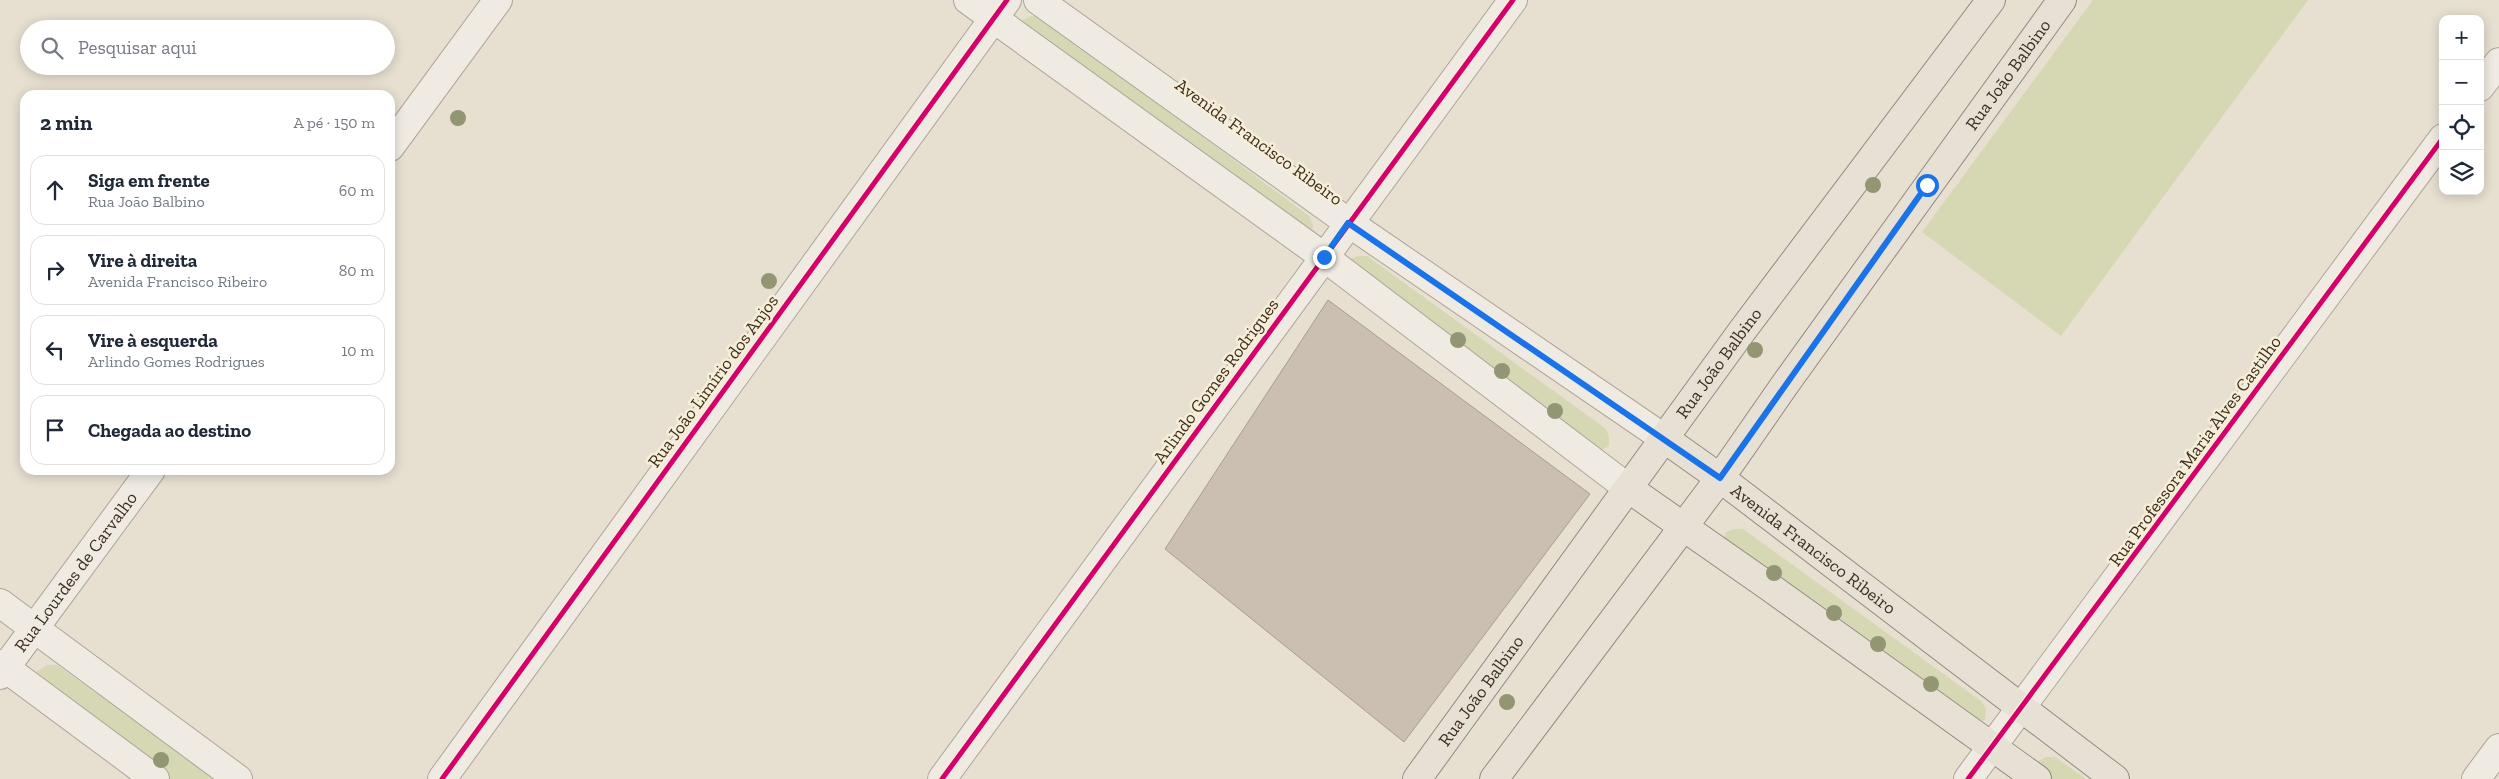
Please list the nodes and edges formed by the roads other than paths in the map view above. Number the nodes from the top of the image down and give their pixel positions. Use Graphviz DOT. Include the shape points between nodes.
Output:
graph roads {
  1 [pos="498,0"];
  2 [pos="968,0"];
  3 [pos="1038,0"];
  4 [pos="1513,0"];
  5 [pos="1991,0"];
  6 [pos="2062,0"];
  7 [pos="1000,9"];
  8 [pos="2499,62"];
  9 [pos="2484,82"];
  10 [pos="395,140"];
  11 [pos="2439,143"];
  12 [pos="1348,223"];
  13 [pos="1324,257"];
  14 [pos="1665,439"];
  15 [pos="148,475"];
  16 [pos="1720,478"];
  17 [pos="1628,488"];
  18 [pos="1682,527"];
  19 [pos="0,604"];
  20 [pos="35,628"];
  21 [pos="2,669"];
  22 [pos="2021,709"];
  23 [pos="1992,745"];
  24 [pos="2499,748"];
  25 [pos="155,779"];
  26 [pos="238,779"];
  27 [pos="442,779"];
  28 [pos="942,779"];
  29 [pos="1417,779"];
  30 [pos="1494,779"];
  31 [pos="1968,779"];
  32 [pos="2037,779"];
  33 [pos="2115,779"];
  34 [pos="2476,779"];
  1 -- 10 [label="street"];
  2 -- 7 [label="street"];
  3 -- 12 [label="street, Avenida Francisco Ribeiro"];
  4 -- 12 [label="street, Arlindo Gomes Rodrigues"];
  5 -- 14 [label="main road, Rua João Balbino" via="1742,331"];
  6 -- 16 [label="main road, Rua João Balbino"];
  7 -- 13 [label="street"];
  7 -- 27 [label="street, Rua João Limírio dos Anjos"];
  8 -- 9 [label="street"];
  11 -- 22 [label="street, Rua Professora Maria Alves Castilho"];
  12 -- 13 [label="street, Arlindo Gomes Rodrigues"];
  12 -- 14 [label="street, Avenida Francisco Ribeiro"];
  13 -- 17 [label="street"];
  13 -- 28 [label="street, Arlindo Gomes Rodrigues"];
  14 -- 16 [label="main road, Avenida Francisco Ribeiro"];
  14 -- 17 [label="main road, Rua João Balbino"];
  15 -- 20 [label="street, Rua Lourdes de Carvalho"];
  16 -- 18 [label="main road, Rua João Balbino"];
  16 -- 22 [label="main road, Avenida Francisco Ribeiro"];
  17 -- 18 [label="main road"];
  17 -- 29 [label="main road, Rua João Balbino"];
  18 -- 23 [label="main road"];
  18 -- 30 [label="main road, Rua João Balbino"];
  19 -- 20 [label="street"];
  20 -- 21 [label="street, Rua Lourdes de Carvalho"];
  20 -- 26 [label="street"];
  21 -- 25 [label="street"];
  22 -- 23 [label="street, Rua Professora Maria Alves Castilho"];
  22 -- 33 [label="main road, Avenida Francisco Ribeiro"];
  23 -- 31 [label="street, Rua Professora Maria Alves Castilho"];
  23 -- 32 [label="main road"];
  24 -- 34 [label="street"];
}
